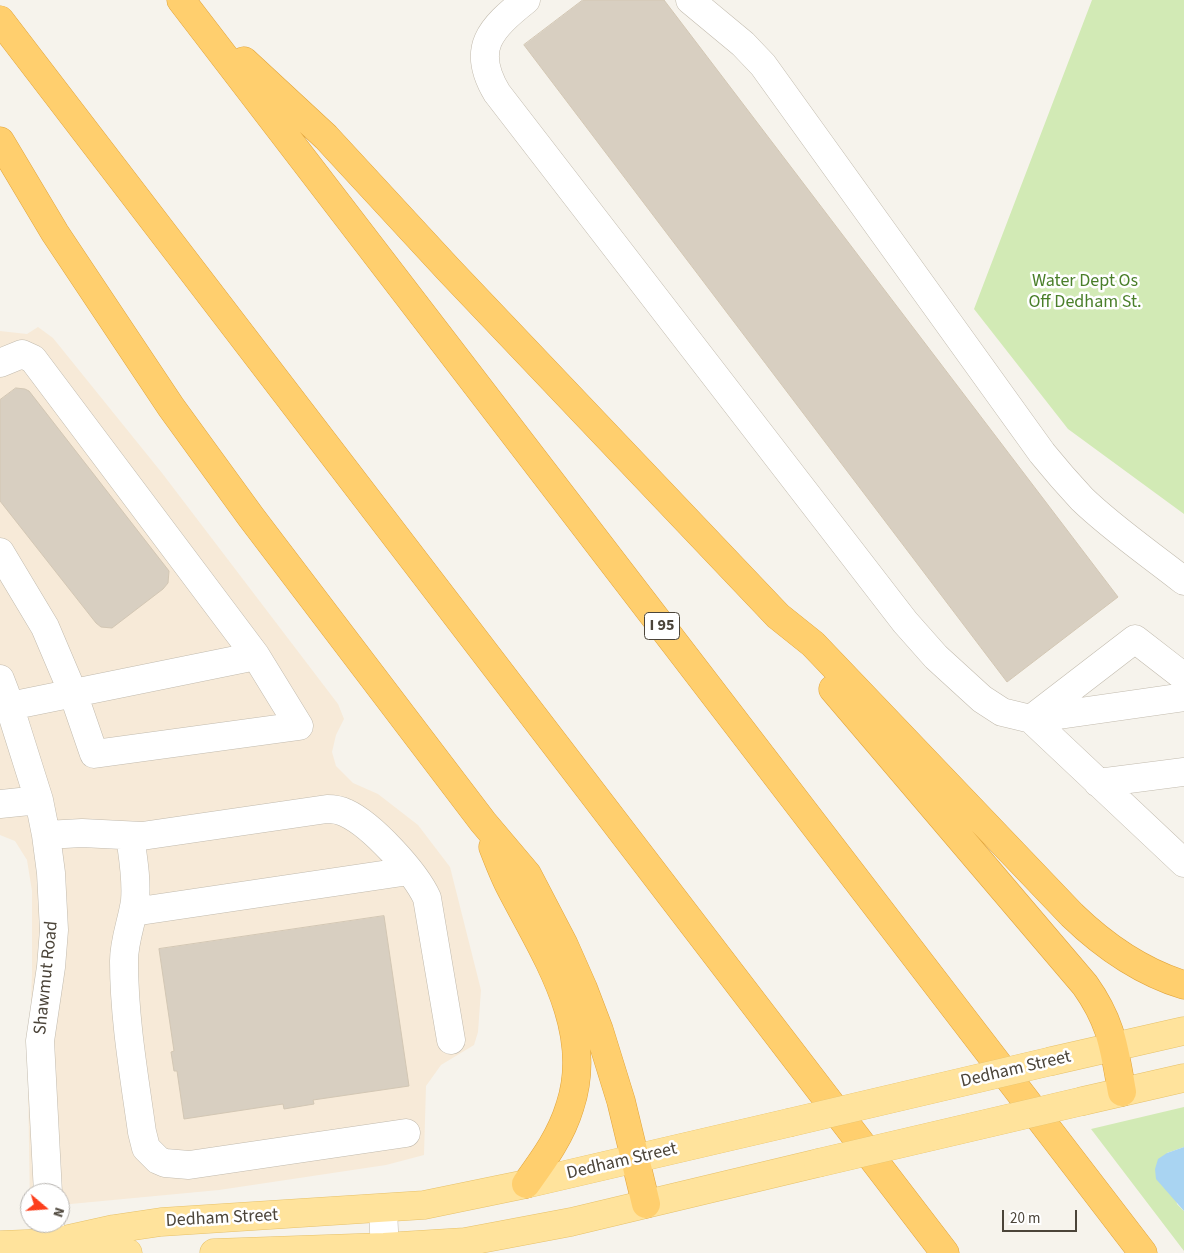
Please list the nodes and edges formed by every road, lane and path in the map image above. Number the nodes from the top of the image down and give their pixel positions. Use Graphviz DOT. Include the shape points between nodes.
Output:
graph roads {
  1 [pos="526,0"];
  2 [pos="690,0"];
  3 [pos="183,3"];
  4 [pos="0,20"];
  5 [pos="0,141"];
  6 [pos="0,363"];
  7 [pos="0,552"];
  8 [pos="1184,580"];
  9 [pos="778,616"];
  10 [pos="256,656"];
  11 [pos="1184,677"];
  12 [pos="0,679"];
  13 [pos="72,693"];
  14 [pos="1184,697"];
  15 [pos="10,706"];
  16 [pos="1031,719"];
  17 [pos="1184,772"];
  18 [pos="1098,783"];
  19 [pos="39,800"];
  20 [pos="0,804"];
  21 [pos="483,822"];
  22 [pos="46,835"];
  23 [pos="130,836"];
  24 [pos="1184,864"];
  25 [pos="409,872"];
  26 [pos="133,912"];
  27 [pos="1184,985"];
  28 [pos="1184,1031"];
  29 [pos="451,1040"];
  30 [pos="1114,1047"];
  31 [pos="1184,1078"];
  32 [pos="1122,1092"];
  33 [pos="406,1134"];
  34 [pos="636,1159"];
  35 [pos="47,1183"];
  36 [pos="526,1184"];
  37 [pos="646,1204"];
  38 [pos="383,1209"];
  39 [pos="70,1231"];
  40 [pos="51,1233"];
  41 [pos="0,1245"];
  42 [pos="384,1250"];
  43 [pos="128,1253"];
  44 [pos="214,1253"];
  45 [pos="945,1253"];
  46 [pos="1143,1253"];
  1 -- 16 [label="street" via="502,19 488,38 485,60 490,82 497,93 905,622 936,657 982,699 1002,712"];
  2 -- 8 [label="street" via="763,65 1061,476 1110,523"];
  3 -- 9 [label="highway" via="326,137"];
  3 -- 46 [label="highway, I 95"];
  4 -- 45 [label="highway"];
  5 -- 21 [label="highway" via="55,233 171,407"];
  6 -- 10 [label="street" via="22,354 33,359"];
  7 -- 13 [label="street" via="45,627"];
  9 -- 27 [label="highway" via="813,644 1085,927 1134,962"];
  9 -- 30 [label="highway" via="804,655 1085,985 1105,1018"];
  10 -- 13 [label="street"];
  10 -- 13 [label="street" via="299,726 94,754"];
  11 -- 16 [label="street" via="1134,640"];
  12 -- 15 [label="street, Shawmut Road"];
  13 -- 15 [label="street"];
  14 -- 16 [label="street"];
  15 -- 19 [label="street, Shawmut Road"];
  16 -- 18 [label="street"];
  17 -- 18 [label="street"];
  18 -- 24 [label="street"];
  19 -- 20 [label="street"];
  19 -- 22 [label="street, Shawmut Road"];
  21 -- 34 [label="highway" via="527,874 564,945 599,1030"];
  21 -- 36 [label="highway" via="509,885 564,995 576,1046 576,1082 566,1118 549,1152"];
  22 -- 23 [label="street"];
  22 -- 35 [label="street, Shawmut Road" via="54,930 40,1041"];
  23 -- 25 [label="street" via="336,810 368,829"];
  23 -- 26 [label="street" via="136,887"];
  25 -- 26 [label="street"];
  25 -- 29 [label="street" via="423,888 430,907"];
  26 -- 33 [label="street" via="124,951 127,1024 142,1132 151,1155 165,1163 202,1164"];
  28 -- 30 [label="main road, Dedham Street"];
  30 -- 32 [label="highway"];
  30 -- 34 [label="main road, Dedham Street, bridge"];
  31 -- 32 [label="main road, Dedham Street"];
  32 -- 37 [label="main road, Dedham Street, bridge"];
  34 -- 36 [label="main road, Dedham Street"];
  34 -- 37 [label="highway"];
  36 -- 38 [label="main road, Dedham Street" via="430,1204"];
  37 -- 42 [label="main road, Dedham Street" via="509,1235"];
  38 -- 39 [label="main road, Dedham Street" via="152,1223"];
  38 -- 42 [label="street"];
  40 -- 41 [label="main road, Dedham Street"];
  40 -- 43 [label="main road, Dedham Street"];
  42 -- 44 [label="main road, Dedham Street"];
}
